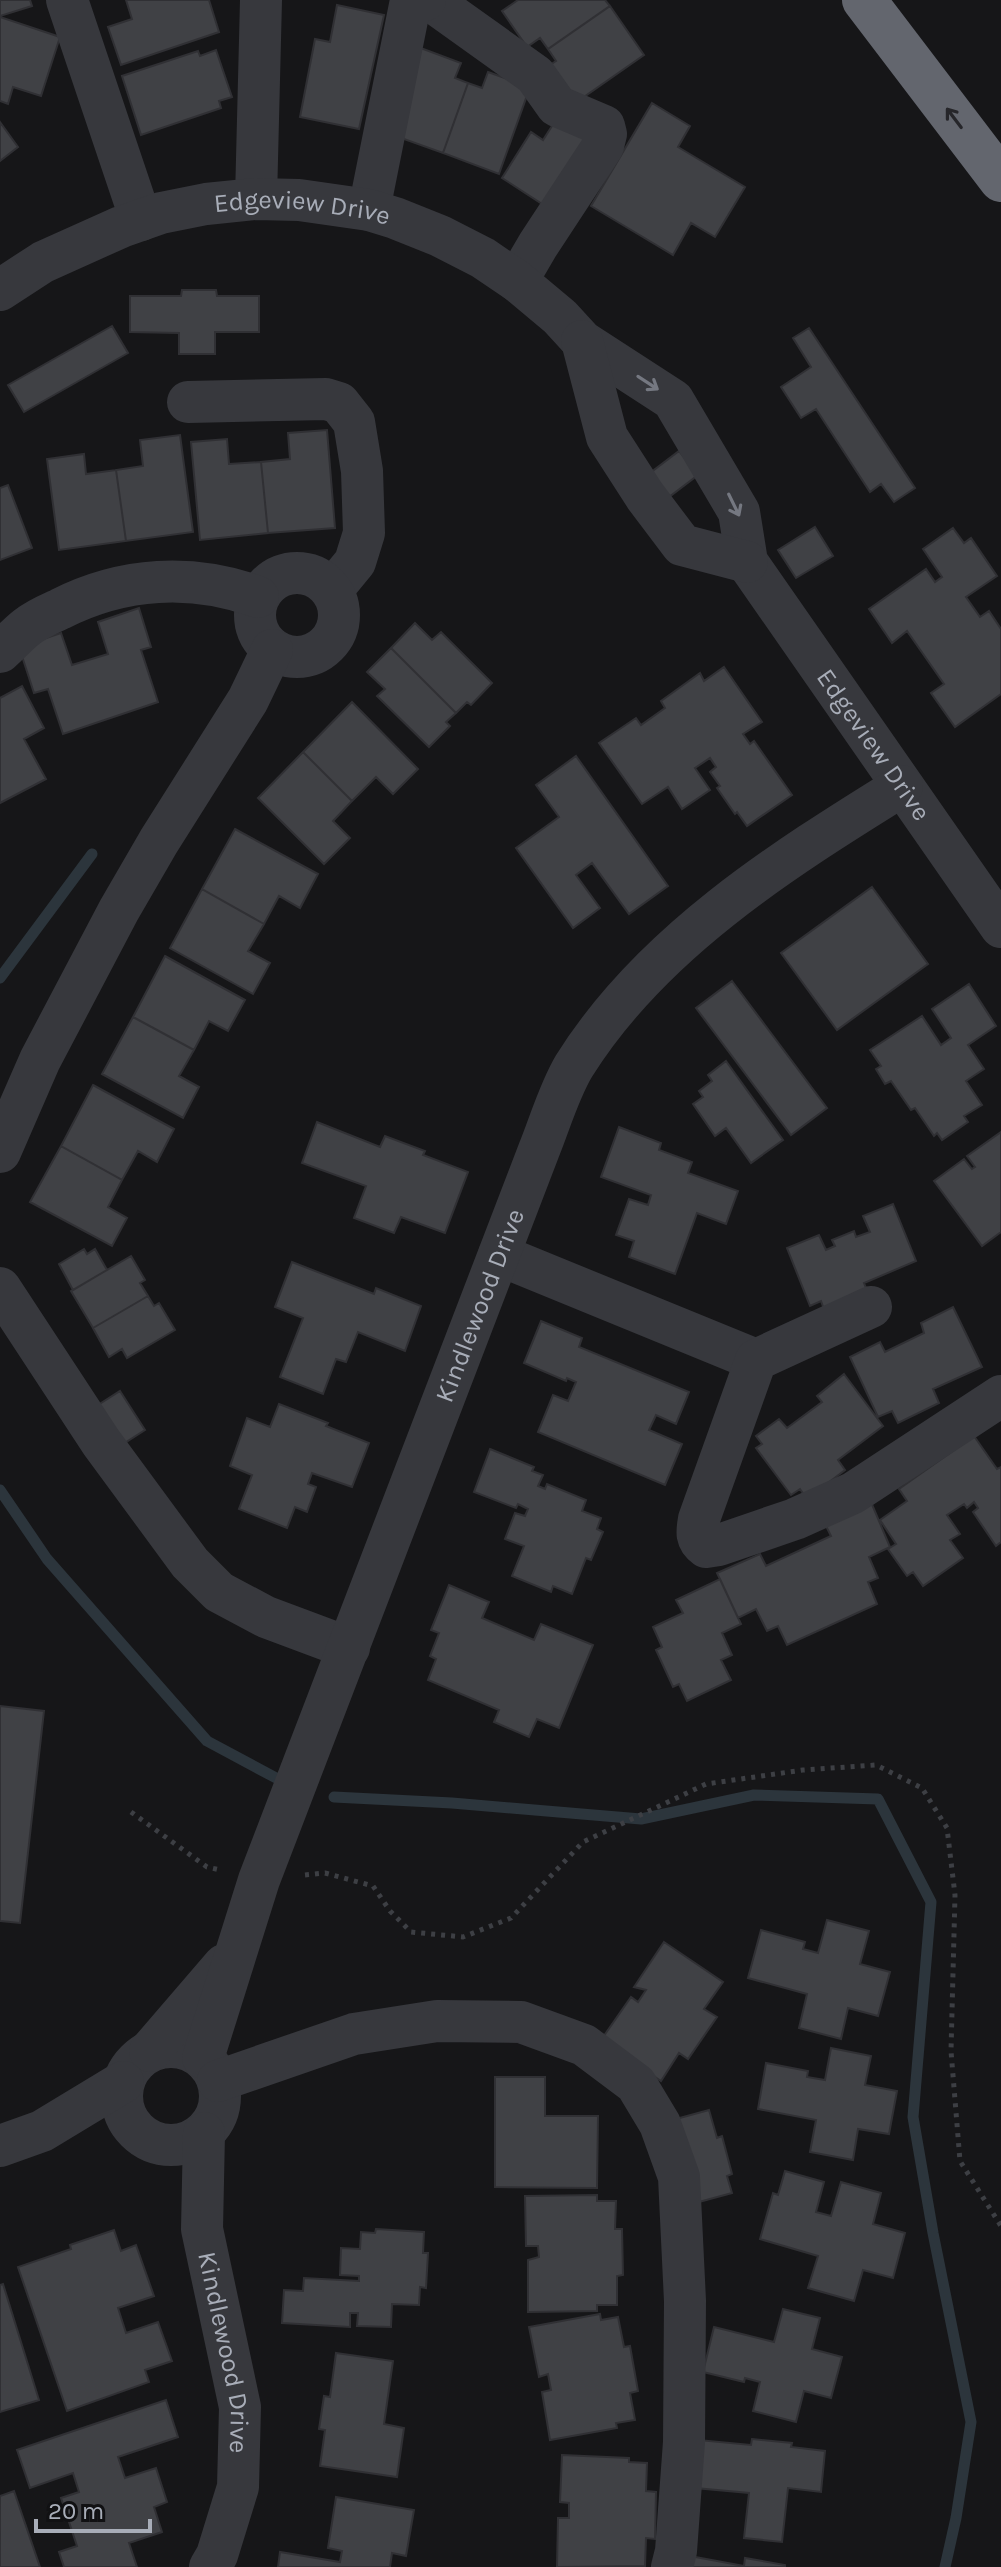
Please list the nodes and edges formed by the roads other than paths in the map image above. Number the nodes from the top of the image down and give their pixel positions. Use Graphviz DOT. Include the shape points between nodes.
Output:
graph roads {
  1 [pos="67,0"];
  2 [pos="261,0"];
  3 [pos="428,0"];
  4 [pos="864,0"];
  5 [pos="1001,180"];
  6 [pos="256,199"];
  7 [pos="369,210"];
  8 [pos="141,220"];
  9 [pos="517,281"];
  10 [pos="0,290"];
  11 [pos="582,341"];
  12 [pos="188,402"];
  13 [pos="747,562"];
  14 [pos="332,590"];
  15 [pos="258,597"];
  16 [pos="272,650"];
  17 [pos="0,652"];
  18 [pos="902,786"];
  19 [pos="1001,927"];
  20 [pos="0,1152"];
  21 [pos="499,1255"];
  22 [pos="0,1288"];
  23 [pos="871,1307"];
  24 [pos="756,1360"];
  25 [pos="1001,1396"];
  26 [pos="349,1648"];
  27 [pos="235,1952"];
  28 [pos="150,2051"];
  29 [pos="211,2070"];
  30 [pos="123,2082"];
  31 [pos="42,2131"];
  32 [pos="204,2133"];
  33 [pos="144,2137"];
  34 [pos="0,2146"];
  35 [pos="202,2229"];
  36 [pos="210,2567"];
  37 [pos="672,2567"];
  1 -- 8 [label="street"];
  2 -- 6 [label="street"];
  3 -- 7 [label="street" via="410,5"];
  3 -- 9 [label="street" via="535,75 557,106 604,126 603,146"];
  5 -- 4 [label="highway, one-way"];
  6 -- 7 [label="street, Edgeview Drive"];
  6 -- 8 [label="street, Edgeview Drive" via="206,204"];
  7 -- 9 [label="street, Edgeview Drive" via="440,236"];
  8 -- 10 [label="street, Edgeview Drive" via="43,262"];
  9 -- 11 [label="street, Edgeview Drive"];
  11 -- 13 [label="street, Edgeview Drive, one-way" via="673,400 739,512"];
  11 -- 13 [label="street, Edgeview Drive" via="607,437 645,496 682,545"];
  12 -- 14 [label="street" via="326,399 339,403 354,422 364,533 355,562"];
  13 -- 18 [label="street, Edgeview Drive"];
  14 -- 15 [label="street" via="308,574 293,573 266,585"];
  14 -- 16 [label="street" via="339,619 327,646 301,658"];
  15 -- 16 [label="street" via="254,621"];
  15 -- 17 [label="street" via="214,584 134,583 84,597 30,624"];
  16 -- 20 [label="street" via="248,700 119,910 40,1060"];
  18 -- 19 [label="street, Edgeview Drive"];
  18 -- 21 [label="street, Kindlewood Drive" via="820,837 683,939 622,999 573,1068"];
  21 -- 24 [label="street"];
  21 -- 26 [label="street, Kindlewood Drive"];
  22 -- 26 [label="street" via="101,1442 190,1563 219,1592 266,1617"];
  23 -- 24 [label="street"];
  24 -- 25 [label="street" via="699,1519 696,1533 706,1547 795,1519 853,1493"];
  26 -- 27 [label="street, Kindlewood Drive"];
  27 -- 28 [label="street, Kindlewood Drive"];
  27 -- 29 [label="street, Kindlewood Drive"];
  28 -- 29 [label="street" via="164,2046 191,2051"];
  28 -- 30 [label="street" via="129,2069"];
  29 -- 32 [label="street" via="221,2095 219,2110"];
  29 -- 37 [label="street" via="354,2034 437,2021 521,2022 584,2045 636,2084 660,2124 679,2177 684,2442"];
  30 -- 31 [label="street"];
  30 -- 33 [label="street" via="124,2110"];
  31 -- 33 [label="street"];
  31 -- 34 [label="street"];
  32 -- 33 [label="street" via="178,2145"];
  32 -- 35 [label="street, Kindlewood Drive"];
  33 -- 35 [label="street, Kindlewood Drive"];
  35 -- 36 [label="street, Kindlewood Drive" via="240,2407 238,2487"];
}
